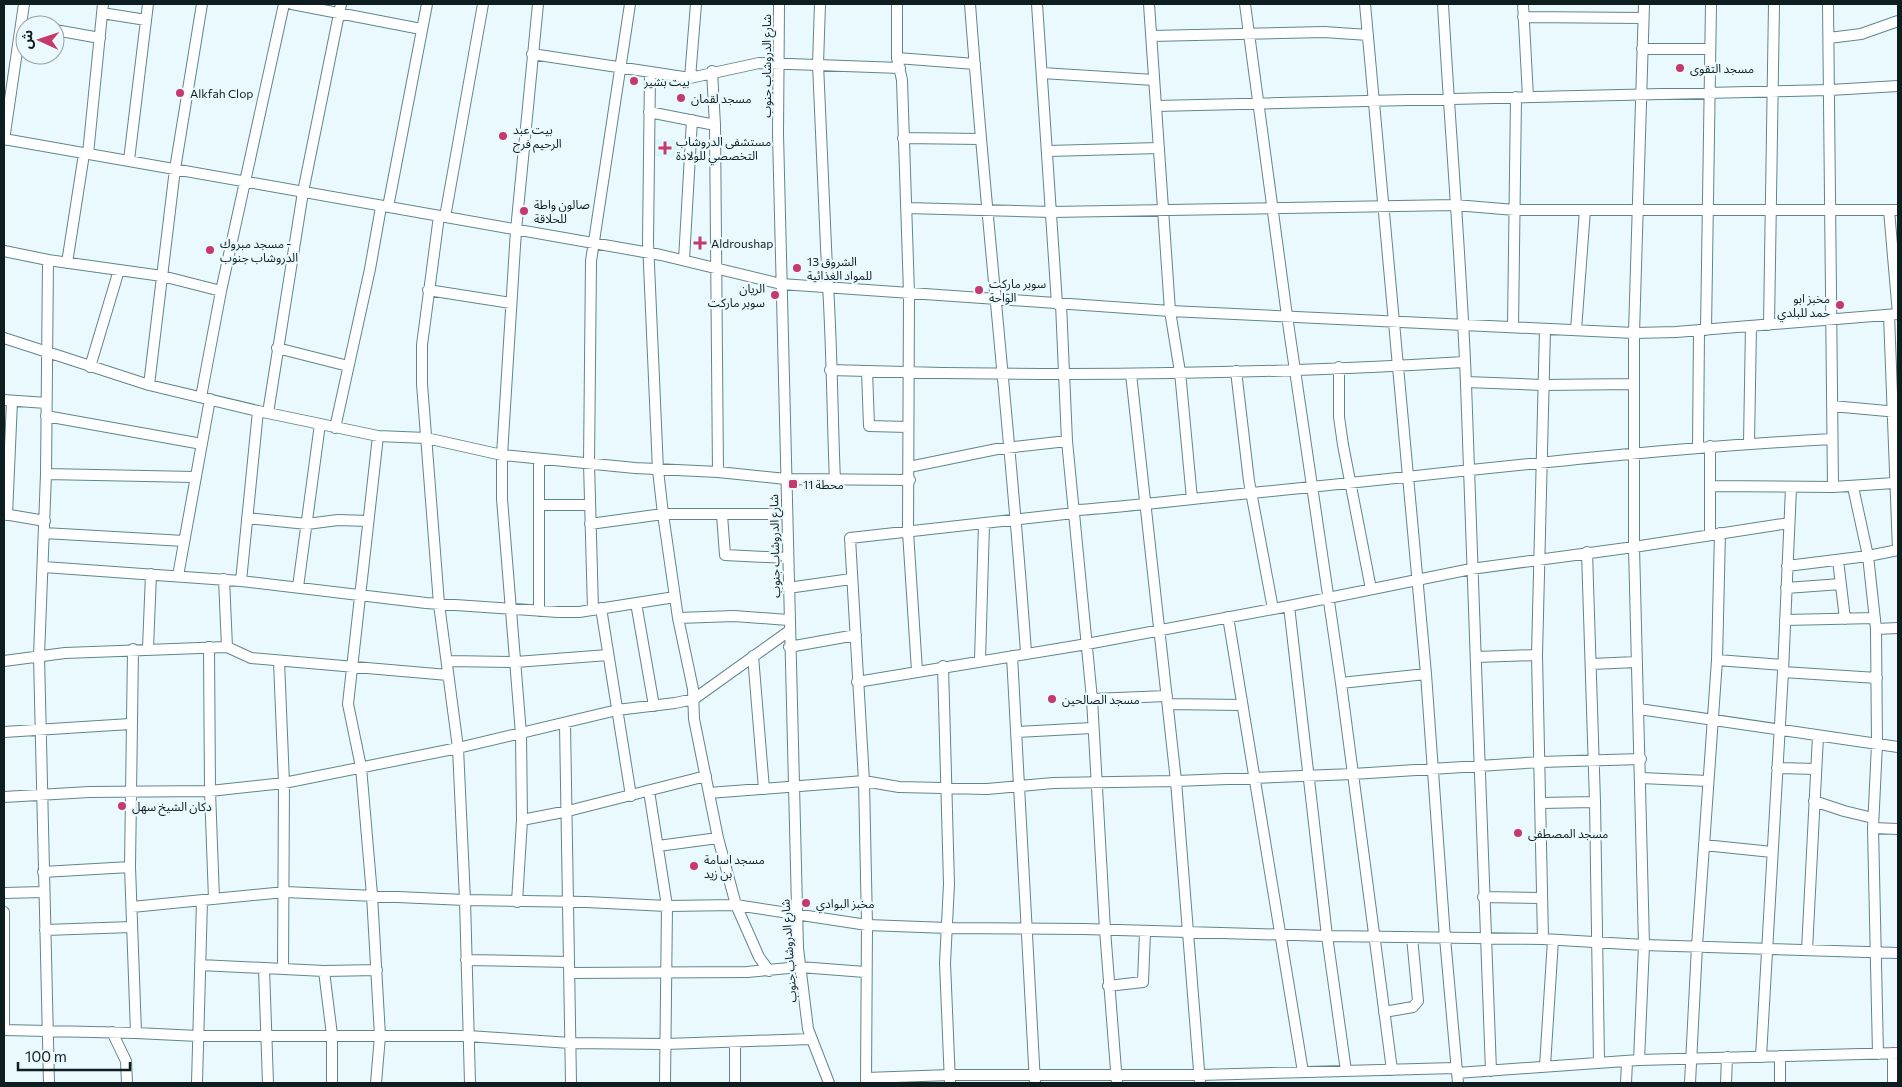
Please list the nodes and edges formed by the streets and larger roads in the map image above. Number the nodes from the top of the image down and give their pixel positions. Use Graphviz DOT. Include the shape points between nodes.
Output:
graph roads {
  1 [pos="148,4"];
  2 [pos="202,4"];
  3 [pos="284,4"];
  4 [pos="292,4"];
  5 [pos="427,4"];
  6 [pos="483,4"];
  7 [pos="538,4"];
  8 [pos="630,4"];
  9 [pos="696,4"];
  10 [pos="779,4"];
  11 [pos="820,4"];
  12 [pos="897,4"];
  13 [pos="970,4"];
  14 [pos="1038,4"];
  15 [pos="1149,4"];
  16 [pos="1245,4"];
  17 [pos="1365,4"];
  18 [pos="1442,4"];
  19 [pos="1522,4"];
  20 [pos="1644,4"];
  21 [pos="1711,4"];
  22 [pos="1774,4"];
  23 [pos="1828,4"];
  24 [pos="103,8"];
  25 [pos="340,9"];
  26 [pos="1523,16"];
  27 [pos="1643,18"];
  28 [pos="146,20"];
  29 [pos="1898,21"];
  30 [pos="421,29"];
  31 [pos="65,32"];
  32 [pos="1249,34"];
  33 [pos="1368,35"];
  34 [pos="1151,36"];
  35 [pos="100,38"];
  36 [pos="1829,38"];
  37 [pos="1642,49"];
  38 [pos="1710,49"];
  39 [pos="532,54"];
  40 [pos="15,56"];
  41 [pos="778,63"];
  42 [pos="899,63"];
  43 [pos="818,64"];
  44 [pos="975,64"];
  45 [pos="619,69"];
  46 [pos="712,71"];
  47 [pos="650,73"];
  48 [pos="1042,73"];
  49 [pos="690,78"];
  50 [pos="9,80"];
  51 [pos="1154,80"];
  52 [pos="1898,86"];
  53 [pos="1830,90"];
  54 [pos="1772,91"];
  55 [pos="1709,92"];
  56 [pos="1641,94"];
  57 [pos="1516,97"];
  58 [pos="1528,97"];
  59 [pos="1448,98"];
  60 [pos="1374,99"];
  61 [pos="1259,103"];
  62 [pos="1156,106"];
  63 [pos="649,112"];
  64 [pos="692,120"];
  65 [pos="715,125"];
  66 [pos="903,138"];
  67 [pos="4,139"];
  68 [pos="981,139"];
  69 [pos="1159,148"];
  70 [pos="1048,151"];
  71 [pos="86,154"];
  72 [pos="129,160"];
  73 [pos="175,169"];
  74 [pos="245,182"];
  75 [pos="303,192"];
  76 [pos="1384,205"];
  77 [pos="1455,205"];
  78 [pos="1274,206"];
  79 [pos="385,207"];
  80 [pos="906,208"];
  81 [pos="986,209"];
  82 [pos="1163,210"];
  83 [pos="1514,210"];
  84 [pos="1585,210"];
  85 [pos="1707,210"];
  86 [pos="1831,210"];
  87 [pos="1893,210"];
  88 [pos="1636,211"];
  89 [pos="1051,212"];
  90 [pos="1771,212"];
  91 [pos="442,217"];
  92 [pos="516,230"];
  93 [pos="594,244"];
  94 [pos="4,251"];
  95 [pos="649,253"];
  96 [pos="48,260"];
  97 [pos="684,260"];
  98 [pos="67,263"];
  99 [pos="715,267"];
  100 [pos="119,270"];
  101 [pos="162,276"];
  102 [pos="781,284"];
  103 [pos="830,287"];
  104 [pos="221,290"];
  105 [pos="428,290"];
  106 [pos="909,293"];
  107 [pos="997,300"];
  108 [pos="511,303"];
  109 [pos="1059,304"];
  110 [pos="1170,312"];
  111 [pos="1895,314"];
  112 [pos="1287,316"];
  113 [pos="1830,319"];
  114 [pos="1394,320"];
  115 [pos="1462,325"];
  116 [pos="1769,325"];
  117 [pos="1752,326"];
  118 [pos="1513,327"];
  119 [pos="1544,329"];
  120 [pos="1576,330"];
  121 [pos="1702,330"];
  122 [pos="1634,333"];
  123 [pos="4,338"];
  124 [pos="277,348"];
  125 [pos="48,354"];
  126 [pos="1464,362"];
  127 [pos="348,366"];
  128 [pos="1399,366"];
  129 [pos="90,367"];
  130 [pos="1339,367"];
  131 [pos="1295,369"];
  132 [pos="830,370"];
  133 [pos="1236,371"];
  134 [pos="867,372"];
  135 [pos="907,372"];
  136 [pos="1180,372"];
  137 [pos="1003,374"];
  138 [pos="1131,374"];
  139 [pos="1063,375"];
  140 [pos="1466,382"];
  141 [pos="1634,384"];
  142 [pos="149,385"];
  143 [pos="1544,385"];
  144 [pos="205,398"];
  145 [pos="8,401"];
  146 [pos="46,403"];
  147 [pos="1832,406"];
  148 [pos="263,412"];
  149 [pos="1895,412"];
  150 [pos="46,416"];
  151 [pos="320,424"];
  152 [pos="908,427"];
  153 [pos="335,428"];
  154 [pos="378,436"];
  155 [pos="426,438"];
  156 [pos="1832,439"];
  157 [pos="1067,441"];
  158 [pos="1749,443"];
  159 [pos="202,444"];
  160 [pos="1710,446"];
  161 [pos="1009,447"];
  162 [pos="1698,448"];
  163 [pos="502,455"];
  164 [pos="1635,455"];
  165 [pos="539,459"];
  166 [pos="589,463"];
  167 [pos="1543,464"];
  168 [pos="909,467"];
  169 [pos="658,470"];
  170 [pos="1468,471"];
  171 [pos="718,472"];
  172 [pos="46,474"];
  173 [pos="195,477"];
  174 [pos="1408,478"];
  175 [pos="786,479"];
  176 [pos="910,480"];
  177 [pos="835,481"];
  178 [pos="1350,483"];
  179 [pos="1894,484"];
  180 [pos="1710,486"];
  181 [pos="1312,487"];
  182 [pos="1832,487"];
  183 [pos="1853,487"];
  184 [pos="1791,488"];
  185 [pos="1251,493"];
  186 [pos="1192,499"];
  187 [pos="539,505"];
  188 [pos="590,505"];
  189 [pos="1147,505"];
  190 [pos="1074,513"];
  191 [pos="663,514"];
  192 [pos="786,514"];
  193 [pos="6,515"];
  194 [pos="722,515"];
  195 [pos="247,518"];
  196 [pos="45,521"];
  197 [pos="368,521"];
  198 [pos="1016,521"];
  199 [pos="1789,523"];
  200 [pos="307,524"];
  201 [pos="590,524"];
  202 [pos="984,524"];
  203 [pos="908,532"];
  204 [pos="44,533"];
  205 [pos="1715,534"];
  206 [pos="184,541"];
  207 [pos="1634,547"];
  208 [pos="1898,550"];
  209 [pos="1588,552"];
  210 [pos="1868,556"];
  211 [pos="787,558"];
  212 [pos="1539,559"];
  213 [pos="1838,560"];
  214 [pos="1787,566"];
  215 [pos="44,567"];
  216 [pos="1471,569"];
  217 [pos="151,574"];
  218 [pos="178,576"];
  219 [pos="851,579"];
  220 [pos="224,580"];
  221 [pos="1417,580"];
  222 [pos="241,581"];
  223 [pos="1841,584"];
  224 [pos="298,587"];
  225 [pos="788,588"];
  226 [pos="1786,588"];
  227 [pos="1371,589"];
  228 [pos="359,594"];
  229 [pos="675,597"];
  230 [pos="1329,598"];
  231 [pos="636,603"];
  232 [pos="439,604"];
  233 [pos="1289,606"];
  234 [pos="1274,608"];
  235 [pos="512,609"];
  236 [pos="597,609"];
  237 [pos="539,611"];
  238 [pos="1228,617"];
  239 [pos="678,618"];
  240 [pos="1845,618"];
  241 [pos="788,620"];
  242 [pos="1785,620"];
  243 [pos="1876,624"];
  244 [pos="1898,628"];
  245 [pos="1159,630"];
  246 [pos="789,631"];
  247 [pos="856,635"];
  248 [pos="1088,644"];
  249 [pos="209,647"];
  250 [pos="227,647"];
  251 [pos="789,647"];
  252 [pos="148,648"];
  253 [pos="133,649"];
  254 [pos="1026,653"];
  255 [pos="608,655"];
  256 [pos="1538,655"];
  257 [pos="39,656"];
  258 [pos="753,656"];
  259 [pos="1012,656"];
  260 [pos="1476,657"];
  261 [pos="980,660"];
  262 [pos="1716,660"];
  263 [pos="4,661"];
  264 [pos="279,661"];
  265 [pos="448,662"];
  266 [pos="516,662"];
  267 [pos="1637,662"];
  268 [pos="1591,664"];
  269 [pos="943,666"];
  270 [pos="351,668"];
  271 [pos="1783,668"];
  272 [pos="917,671"];
  273 [pos="1426,674"];
  274 [pos="448,675"];
  275 [pos="1878,678"];
  276 [pos="857,682"];
  277 [pos="1342,683"];
  278 [pos="694,699"];
  279 [pos="1092,699"];
  280 [pos="1167,700"];
  281 [pos="1241,705"];
  282 [pos="654,706"];
  283 [pos="617,710"];
  284 [pos="1639,710"];
  285 [pos="1712,720"];
  286 [pos="130,724"];
  287 [pos="565,724"];
  288 [pos="1092,728"];
  289 [pos="39,729"];
  290 [pos="1779,731"];
  291 [pos="4,732"];
  292 [pos="1017,732"];
  293 [pos="521,734"];
  294 [pos="1818,736"];
  295 [pos="1877,744"];
  296 [pos="1898,747"];
  297 [pos="458,748"];
  298 [pos="1640,759"];
  299 [pos="1594,760"];
  300 [pos="1540,762"];
  301 [pos="1480,765"];
  302 [pos="361,767"];
  303 [pos="1434,768"];
  304 [pos="1777,768"];
  305 [pos="1816,770"];
  306 [pos="1353,774"];
  307 [pos="706,776"];
  308 [pos="1309,776"];
  309 [pos="1253,778"];
  310 [pos="1641,778"];
  311 [pos="864,781"];
  312 [pos="1708,781"];
  313 [pos="1176,782"];
  314 [pos="284,783"];
  315 [pos="1096,784"];
  316 [pos="1019,787"];
  317 [pos="794,788"];
  318 [pos="764,789"];
  319 [pos="946,789"];
  320 [pos="210,791"];
  321 [pos="650,791"];
  322 [pos="132,793"];
  323 [pos="709,793"];
  324 [pos="4,796"];
  325 [pos="43,796"];
  326 [pos="631,796"];
  327 [pos="1814,800"];
  328 [pos="1595,802"];
  329 [pos="1541,803"];
  330 [pos="568,811"];
  331 [pos="522,820"];
  332 [pos="1873,823"];
  333 [pos="1898,829"];
  334 [pos="718,838"];
  335 [pos="1704,845"];
  336 [pos="658,846"];
  337 [pos="1772,852"];
  338 [pos="130,867"];
  339 [pos="43,872"];
  340 [pos="43,892"];
  341 [pos="284,892"];
  342 [pos="4,893"];
  343 [pos="372,895"];
  344 [pos="1483,897"];
  345 [pos="1542,898"];
  346 [pos="214,899"];
  347 [pos="202,900"];
  348 [pos="465,900"];
  349 [pos="517,902"];
  350 [pos="568,902"];
  351 [pos="736,905"];
  352 [pos="667,906"];
  353 [pos="132,907"];
  354 [pos="4,912"];
  355 [pos="796,913"];
  356 [pos="867,925"];
  357 [pos="132,927"];
  358 [pos="948,928"];
  359 [pos="1026,928"];
  360 [pos="45,930"];
  361 [pos="1105,930"];
  362 [pos="1145,932"];
  363 [pos="1189,932"];
  364 [pos="1281,934"];
  365 [pos="1327,936"];
  366 [pos="1374,937"];
  367 [pos="1412,938"];
  368 [pos="1445,938"];
  369 [pos="1485,938"];
  370 [pos="1548,939"];
  371 [pos="1596,942"];
  372 [pos="1644,945"];
  373 [pos="1697,946"];
  374 [pos="1768,948"];
  375 [pos="1807,950"];
  376 [pos="1877,953"];
  377 [pos="1898,953"];
  378 [pos="466,960"];
  379 [pos="569,962"];
  380 [pos="200,965"];
  381 [pos="800,967"];
  382 [pos="264,968"];
  383 [pos="283,969"];
  384 [pos="376,970"];
  385 [pos="324,971"];
  386 [pos="769,971"];
  387 [pos="865,972"];
  388 [pos="569,973"];
  389 [pos="666,974"];
  390 [pos="1108,986"];
  391 [pos="1384,1012"];
  392 [pos="4,1030"];
  393 [pos="46,1031"];
  394 [pos="112,1032"];
  395 [pos="136,1032"];
  396 [pos="268,1035"];
  397 [pos="198,1036"];
  398 [pos="332,1036"];
  399 [pos="380,1036"];
  400 [pos="468,1036"];
  401 [pos="811,1039"];
  402 [pos="570,1043"];
  403 [pos="735,1043"];
  404 [pos="666,1044"];
  405 [pos="1896,1053"];
  406 [pos="1878,1054"];
  407 [pos="1780,1056"];
  408 [pos="1727,1057"];
  409 [pos="1761,1057"];
  410 [pos="1691,1059"];
  411 [pos="1639,1060"];
  412 [pos="1627,1061"];
  413 [pos="1599,1062"];
  414 [pos="1545,1066"];
  415 [pos="1392,1070"];
  416 [pos="1346,1071"];
  417 [pos="1491,1071"];
  418 [pos="1303,1072"];
  419 [pos="1457,1075"];
  420 [pos="950,1079"];
  421 [pos="1035,1079"];
  422 [pos="1116,1079"];
  423 [pos="1200,1079"];
  424 [pos="1244,1079"];
  425 [pos="866,1081"];
  426 [pos="49,1083"];
  427 [pos="127,1083"];
  428 [pos="197,1083"];
  429 [pos="268,1083"];
  430 [pos="332,1083"];
  431 [pos="376,1083"];
  432 [pos="470,1083"];
  433 [pos="571,1083"];
  434 [pos="665,1083"];
  435 [pos="735,1083"];
  436 [pos="829,1083"];
  437 [pos="1626,1083"];
  438 [pos="1690,1083"];
  439 [pos="1726,1083"];
  440 [pos="1780,1083"];
  441 [pos="1893,1083"];
  1 -- 28 [label="street"];
  2 -- 73 [label="street"];
  3 -- 74 [label="street"];
  4 -- 25 [label="street"];
  5 -- 30 [label="street"];
  6 -- 91 [label="street"];
  7 -- 39 [label="street"];
  8 -- 45 [label="street"];
  9 -- 49 [label="street"];
  10 -- 41 [label="street, شارع الدروشاب جنوب"];
  11 -- 43 [label="street"];
  12 -- 42 [label="street"];
  13 -- 44 [label="street"];
  14 -- 48 [label="street"];
  15 -- 34 [label="street"];
  16 -- 32 [label="street"];
  17 -- 33 [label="street"];
  18 -- 59 [label="street"];
  19 -- 26 [label="street"];
  20 -- 27 [label="street"];
  21 -- 38 [label="street"];
  22 -- 54 [label="street"];
  23 -- 36 [label="street"];
  24 -- 28 [label="street"];
  24 -- 35 [label="street"];
  25 -- 30 [label="street"];
  25 -- 75 [label="street"];
  26 -- 27 [label="street"];
  26 -- 58 [label="street"];
  27 -- 37 [label="street"];
  28 -- 72 [label="street"];
  29 -- 36 [label="street" via="1861,34"];
  30 -- 79 [label="street"];
  31 -- 35 [label="street"];
  32 -- 33 [label="street" via="1324,32"];
  32 -- 34 [label="street"];
  32 -- 61 [label="street"];
  33 -- 60 [label="street"];
  34 -- 51 [label="street"];
  35 -- 71 [label="street"];
  36 -- 53 [label="street"];
  37 -- 38 [label="street"];
  37 -- 56 [label="street"];
  38 -- 55 [label="street"];
  39 -- 45 [label="street"];
  39 -- 92 [label="street"];
  40 -- 50 [label="street"];
  41 -- 43 [label="street"];
  41 -- 46 [label="street"];
  41 -- 102 [label="street, شارع الدروشاب جنوب"];
  42 -- 43 [label="street"];
  42 -- 44 [label="street"];
  42 -- 66 [label="street"];
  43 -- 103 [label="street" via="826,269"];
  44 -- 68 [label="street"];
  45 -- 47 [label="street"];
  45 -- 93 [label="street"];
  46 -- 49 [label="street"];
  46 -- 65 [label="street"];
  47 -- 49 [label="street"];
  47 -- 63 [label="street"];
  48 -- 51 [label="street"];
  48 -- 70 [label="street"];
  50 -- 67 [label="street"];
  51 -- 62 [label="street"];
  52 -- 53 [label="street"];
  53 -- 54 [label="street"];
  53 -- 86 [label="street"];
  54 -- 55 [label="street"];
  54 -- 90 [label="street"];
  55 -- 56 [label="street"];
  55 -- 85 [label="street"];
  56 -- 58 [label="street"];
  56 -- 88 [label="street"];
  57 -- 58 [label="street"];
  57 -- 59 [label="street"];
  57 -- 83 [label="street"];
  59 -- 60 [label="street"];
  59 -- 77 [label="street"];
  60 -- 61 [label="street"];
  60 -- 76 [label="street"];
  61 -- 62 [label="street"];
  61 -- 78 [label="street"];
  62 -- 69 [label="street"];
  63 -- 64 [label="street"];
  63 -- 95 [label="street"];
  64 -- 65 [label="street"];
  64 -- 97 [label="street"];
  65 -- 99 [label="street"];
  66 -- 68 [label="street"];
  66 -- 80 [label="street"];
  67 -- 71 [label="street"];
  68 -- 81 [label="street"];
  69 -- 70 [label="street"];
  69 -- 82 [label="street"];
  70 -- 89 [label="street"];
  71 -- 72 [label="street"];
  71 -- 98 [label="street"];
  72 -- 73 [label="street"];
  73 -- 74 [label="street"];
  73 -- 101 [label="street"];
  74 -- 75 [label="street"];
  74 -- 104 [label="street"];
  75 -- 79 [label="street"];
  75 -- 124 [label="street"];
  76 -- 77 [label="street"];
  76 -- 78 [label="street"];
  76 -- 114 [label="street"];
  77 -- 83 [label="street"];
  77 -- 115 [label="street"];
  78 -- 82 [label="street"];
  78 -- 112 [label="street"];
  79 -- 91 [label="street"];
  79 -- 127 [label="street"];
  80 -- 81 [label="street"];
  80 -- 106 [label="street"];
  81 -- 89 [label="street"];
  81 -- 107 [label="street"];
  82 -- 89 [label="street"];
  82 -- 110 [label="street"];
  83 -- 84 [label="street"];
  83 -- 118 [label="street"];
  84 -- 88 [label="street"];
  84 -- 120 [label="street"];
  85 -- 88 [label="street"];
  85 -- 90 [label="street"];
  85 -- 121 [label="street"];
  86 -- 87 [label="street"];
  86 -- 90 [label="street"];
  86 -- 113 [label="street"];
  87 -- 111 [label="street"];
  88 -- 122 [label="street"];
  89 -- 109 [label="street"];
  90 -- 116 [label="street"];
  91 -- 92 [label="street"];
  91 -- 105 [label="street"];
  92 -- 93 [label="street"];
  92 -- 108 [label="street"];
  93 -- 95 [label="street"];
  93 -- 166 [label="street" via="590,278"];
  94 -- 96 [label="street"];
  95 -- 97 [label="street"];
  95 -- 169 [label="street"];
  96 -- 98 [label="street"];
  96 -- 125 [label="street"];
  97 -- 99 [label="street"];
  98 -- 100 [label="street"];
  99 -- 102 [label="street"];
  99 -- 171 [label="street"];
  100 -- 101 [label="street"];
  100 -- 129 [label="street"];
  101 -- 104 [label="street"];
  101 -- 142 [label="street"];
  102 -- 103 [label="street"];
  102 -- 175 [label="street, شارع الدروشاب جنوب"];
  103 -- 106 [label="street"];
  103 -- 132 [label="street"];
  104 -- 144 [label="street"];
  105 -- 108 [label="street"];
  105 -- 155 [label="street" via="421,364"];
  106 -- 107 [label="street"];
  106 -- 135 [label="street"];
  107 -- 109 [label="street"];
  107 -- 137 [label="street"];
  108 -- 163 [label="street"];
  109 -- 110 [label="street"];
  109 -- 139 [label="street"];
  110 -- 112 [label="street"];
  110 -- 136 [label="street"];
  111 -- 113 [label="street"];
  111 -- 149 [label="street"];
  112 -- 114 [label="street"];
  112 -- 131 [label="street"];
  113 -- 116 [label="street"];
  113 -- 147 [label="street"];
  114 -- 115 [label="street"];
  114 -- 128 [label="street"];
  115 -- 118 [label="street"];
  115 -- 126 [label="street"];
  116 -- 117 [label="street"];
  117 -- 121 [label="street"];
  117 -- 158 [label="street"];
  118 -- 119 [label="street"];
  119 -- 120 [label="street"];
  119 -- 143 [label="street"];
  120 -- 122 [label="street"];
  121 -- 122 [label="street"];
  121 -- 162 [label="street"];
  122 -- 141 [label="street"];
  123 -- 125 [label="street"];
  124 -- 127 [label="street"];
  124 -- 148 [label="street"];
  125 -- 129 [label="street"];
  125 -- 146 [label="street"];
  126 -- 128 [label="street"];
  126 -- 140 [label="street"];
  127 -- 153 [label="street"];
  128 -- 130 [label="street"];
  128 -- 174 [label="street"];
  129 -- 142 [label="street"];
  130 -- 131 [label="street"];
  130 -- 178 [label="street" via="1339,417"];
  131 -- 133 [label="street"];
  131 -- 181 [label="street"];
  132 -- 134 [label="street"];
  132 -- 177 [label="street"];
  133 -- 136 [label="street"];
  133 -- 185 [label="street"];
  134 -- 135 [label="street"];
  134 -- 152 [label="street" via="869,426"];
  135 -- 137 [label="street"];
  135 -- 152 [label="street"];
  136 -- 138 [label="street"];
  136 -- 186 [label="street"];
  137 -- 139 [label="street"];
  137 -- 161 [label="street"];
  138 -- 139 [label="street"];
  138 -- 189 [label="street"];
  139 -- 157 [label="street"];
  140 -- 143 [label="street"];
  140 -- 170 [label="street"];
  141 -- 143 [label="street"];
  141 -- 164 [label="street"];
  142 -- 144 [label="street"];
  143 -- 167 [label="street"];
  144 -- 148 [label="street"];
  144 -- 159 [label="street"];
  145 -- 146 [label="street"];
  145 -- 193 [label="street"];
  146 -- 150 [label="street"];
  147 -- 149 [label="street"];
  147 -- 156 [label="street"];
  148 -- 151 [label="street"];
  148 -- 195 [label="street"];
  149 -- 179 [label="street"];
  150 -- 159 [label="street"];
  150 -- 172 [label="street"];
  151 -- 153 [label="street"];
  151 -- 200 [label="street"];
  152 -- 168 [label="street"];
  153 -- 154 [label="street"];
  154 -- 155 [label="street"];
  154 -- 197 [label="street"];
  155 -- 163 [label="street"];
  155 -- 232 [label="street" via="432,472"];
  156 -- 158 [label="street"];
  156 -- 182 [label="street"];
  157 -- 161 [label="street"];
  157 -- 190 [label="street"];
  158 -- 160 [label="street"];
  159 -- 173 [label="street"];
  160 -- 162 [label="street"];
  160 -- 180 [label="street"];
  161 -- 168 [label="street"];
  161 -- 198 [label="street"];
  162 -- 164 [label="street"];
  163 -- 165 [label="street"];
  163 -- 235 [label="street" via="502,499"];
  164 -- 167 [label="street"];
  164 -- 207 [label="street"];
  165 -- 166 [label="street"];
  165 -- 187 [label="street"];
  166 -- 169 [label="street"];
  166 -- 188 [label="street"];
  167 -- 170 [label="street"];
  167 -- 212 [label="street"];
  168 -- 176 [label="street"];
  169 -- 171 [label="street"];
  169 -- 191 [label="street"];
  170 -- 174 [label="street"];
  170 -- 216 [label="street"];
  171 -- 175 [label="street"];
  172 -- 173 [label="street"];
  172 -- 196 [label="street"];
  173 -- 206 [label="street"];
  174 -- 178 [label="street"];
  174 -- 221 [label="street"];
  175 -- 177 [label="street"];
  175 -- 192 [label="street, شارع الدروشاب جنوب"];
  176 -- 177 [label="street"];
  176 -- 203 [label="street"];
  178 -- 181 [label="street"];
  178 -- 227 [label="street"];
  179 -- 183 [label="street"];
  179 -- 208 [label="street"];
  180 -- 184 [label="street"];
  180 -- 205 [label="street"];
  181 -- 185 [label="street"];
  181 -- 230 [label="street"];
  182 -- 183 [label="street"];
  182 -- 184 [label="street"];
  183 -- 210 [label="street"];
  184 -- 199 [label="street"];
  185 -- 186 [label="street"];
  185 -- 234 [label="street"];
  186 -- 189 [label="street"];
  187 -- 188 [label="street"];
  187 -- 237 [label="street"];
  188 -- 201 [label="street"];
  189 -- 190 [label="street" via="1078,510"];
  189 -- 245 [label="street"];
  190 -- 198 [label="street"];
  190 -- 248 [label="street"];
  191 -- 194 [label="street"];
  191 -- 201 [label="street"];
  191 -- 229 [label="street"];
  192 -- 194 [label="street"];
  192 -- 211 [label="street, شارع الدروشاب جنوب"];
  193 -- 196 [label="street"];
  194 -- 211 [label="street" via="725,555"];
  195 -- 200 [label="street"];
  195 -- 222 [label="street"];
  196 -- 204 [label="street"];
  197 -- 200 [label="street"];
  197 -- 228 [label="street"];
  198 -- 202 [label="street"];
  198 -- 254 [label="street"];
  199 -- 205 [label="street"];
  199 -- 214 [label="street"];
  200 -- 224 [label="street"];
  201 -- 236 [label="street"];
  202 -- 203 [label="street"];
  202 -- 261 [label="street"];
  203 -- 219 [label="street" via="850,538"];
  203 -- 272 [label="street"];
  204 -- 206 [label="street"];
  204 -- 215 [label="street"];
  205 -- 207 [label="street"];
  205 -- 262 [label="street"];
  206 -- 218 [label="street"];
  207 -- 209 [label="street"];
  207 -- 267 [label="street"];
  208 -- 210 [label="street"];
  209 -- 212 [label="street"];
  209 -- 268 [label="street"];
  210 -- 213 [label="street"];
  210 -- 243 [label="street"];
  211 -- 225 [label="street, شارع الدروشاب جنوب"];
  212 -- 216 [label="street"];
  212 -- 256 [label="street"];
  213 -- 214 [label="street"];
  213 -- 223 [label="street"];
  214 -- 226 [label="street"];
  215 -- 217 [label="street"];
  215 -- 257 [label="street"];
  216 -- 221 [label="street"];
  216 -- 260 [label="street"];
  217 -- 218 [label="street"];
  217 -- 252 [label="street"];
  218 -- 220 [label="street"];
  219 -- 225 [label="street"];
  219 -- 247 [label="street"];
  220 -- 222 [label="street"];
  220 -- 250 [label="street"];
  221 -- 227 [label="street"];
  221 -- 273 [label="street"];
  222 -- 224 [label="street"];
  223 -- 226 [label="street"];
  223 -- 240 [label="street"];
  224 -- 228 [label="street"];
  225 -- 241 [label="street, شارع الدروشاب جنوب"];
  226 -- 242 [label="street"];
  227 -- 230 [label="street"];
  228 -- 232 [label="street"];
  228 -- 270 [label="street"];
  229 -- 231 [label="street"];
  229 -- 239 [label="street"];
  230 -- 233 [label="street"];
  230 -- 277 [label="street"];
  231 -- 236 [label="street"];
  231 -- 282 [label="street"];
  232 -- 235 [label="street"];
  232 -- 265 [label="street"];
  233 -- 234 [label="street"];
  233 -- 308 [label="street"];
  234 -- 238 [label="street"];
  235 -- 237 [label="street"];
  235 -- 266 [label="street"];
  236 -- 237 [label="street"];
  236 -- 255 [label="street"];
  238 -- 245 [label="street"];
  238 -- 281 [label="street"];
  239 -- 241 [label="street" via="727,616"];
  239 -- 278 [label="street"];
  240 -- 242 [label="street"];
  240 -- 243 [label="street"];
  241 -- 246 [label="street, شارع الدروشاب جنوب"];
  242 -- 271 [label="street"];
  243 -- 244 [label="street"];
  243 -- 275 [label="street"];
  245 -- 248 [label="street"];
  245 -- 280 [label="street"];
  246 -- 251 [label="street, شارع الدروشاب جنوب"];
  246 -- 258 [label="street"];
  247 -- 251 [label="street"];
  247 -- 276 [label="street"];
  248 -- 254 [label="street"];
  248 -- 279 [label="street"];
  249 -- 250 [label="street"];
  249 -- 252 [label="street"];
  249 -- 320 [label="street"];
  250 -- 264 [label="street" via="251,658"];
  251 -- 317 [label="street, شارع الدروشاب جنوب"];
  252 -- 253 [label="street"];
  253 -- 257 [label="street"];
  253 -- 286 [label="street"];
  254 -- 259 [label="street"];
  255 -- 266 [label="street"];
  255 -- 283 [label="street"];
  256 -- 260 [label="street"];
  256 -- 300 [label="street"];
  257 -- 263 [label="street"];
  257 -- 289 [label="street"];
  258 -- 278 [label="street"];
  258 -- 318 [label="street"];
  259 -- 261 [label="street"];
  259 -- 292 [label="street"];
  260 -- 301 [label="street"];
  261 -- 269 [label="street"];
  262 -- 271 [label="street"];
  262 -- 285 [label="street"];
  264 -- 270 [label="street"];
  264 -- 314 [label="street"];
  265 -- 266 [label="street"];
  265 -- 274 [label="street"];
  266 -- 293 [label="street"];
  267 -- 268 [label="street"];
  267 -- 284 [label="street"];
  268 -- 299 [label="street"];
  269 -- 272 [label="street"];
  269 -- 319 [label="street"];
  270 -- 274 [label="street"];
  270 -- 302 [label="street" via="348,704"];
  271 -- 275 [label="street"];
  271 -- 290 [label="street"];
  272 -- 276 [label="street"];
  273 -- 277 [label="street"];
  273 -- 303 [label="street"];
  274 -- 297 [label="street"];
  275 -- 295 [label="street"];
  276 -- 311 [label="street"];
  277 -- 306 [label="street"];
  278 -- 282 [label="street"];
  278 -- 307 [label="street" via="694,719"];
  279 -- 280 [label="street"];
  279 -- 288 [label="street"];
  280 -- 281 [label="street"];
  280 -- 313 [label="street"];
  281 -- 309 [label="street"];
  282 -- 283 [label="street"];
  283 -- 287 [label="street"];
  283 -- 326 [label="street"];
  284 -- 285 [label="street"];
  284 -- 298 [label="street"];
  285 -- 290 [label="street"];
  285 -- 312 [label="street"];
  286 -- 289 [label="street"];
  286 -- 322 [label="street"];
  287 -- 293 [label="street"];
  287 -- 330 [label="street"];
  288 -- 292 [label="street"];
  288 -- 315 [label="street"];
  289 -- 291 [label="street"];
  289 -- 325 [label="street"];
  290 -- 294 [label="street"];
  290 -- 304 [label="street"];
  292 -- 316 [label="street"];
  293 -- 297 [label="street"];
  293 -- 331 [label="street"];
  294 -- 295 [label="street"];
  294 -- 305 [label="street"];
  295 -- 296 [label="street"];
  295 -- 332 [label="street"];
  297 -- 302 [label="street"];
  297 -- 348 [label="street"];
  298 -- 299 [label="street"];
  298 -- 310 [label="street"];
  299 -- 300 [label="street"];
  299 -- 328 [label="street"];
  300 -- 301 [label="street"];
  300 -- 329 [label="street"];
  301 -- 303 [label="street"];
  301 -- 344 [label="street"];
  302 -- 314 [label="street"];
  302 -- 343 [label="street"];
  303 -- 306 [label="street"];
  303 -- 368 [label="street"];
  304 -- 305 [label="street"];
  304 -- 337 [label="street"];
  305 -- 327 [label="street"];
  306 -- 308 [label="street"];
  306 -- 366 [label="street"];
  307 -- 321 [label="street"];
  307 -- 323 [label="street"];
  308 -- 309 [label="street"];
  308 -- 365 [label="street"];
  309 -- 313 [label="street"];
  309 -- 364 [label="street"];
  310 -- 312 [label="street"];
  310 -- 372 [label="street"];
  311 -- 317 [label="street"];
  311 -- 319 [label="street"];
  311 -- 356 [label="street"];
  312 -- 335 [label="street"];
  313 -- 315 [label="street"];
  313 -- 363 [label="street"];
  314 -- 320 [label="street"];
  314 -- 341 [label="street"];
  315 -- 316 [label="street" via="1053,783"];
  315 -- 361 [label="street"];
  316 -- 319 [label="street"];
  316 -- 359 [label="street"];
  317 -- 318 [label="street"];
  317 -- 355 [label="street, شارع الدروشاب جنوب"];
  318 -- 323 [label="street"];
  319 -- 358 [label="street"];
  320 -- 322 [label="street"];
  320 -- 346 [label="street"];
  321 -- 326 [label="street"];
  321 -- 336 [label="street"];
  322 -- 325 [label="street"];
  322 -- 338 [label="street"];
  323 -- 334 [label="street"];
  324 -- 325 [label="street"];
  325 -- 339 [label="street"];
  326 -- 330 [label="street"];
  327 -- 332 [label="street"];
  327 -- 375 [label="street"];
  328 -- 329 [label="street"];
  328 -- 371 [label="street"];
  329 -- 345 [label="street"];
  330 -- 331 [label="street"];
  330 -- 350 [label="street"];
  331 -- 349 [label="street"];
  332 -- 333 [label="street"];
  332 -- 376 [label="street"];
  334 -- 336 [label="street"];
  334 -- 351 [label="street"];
  335 -- 337 [label="street"];
  335 -- 373 [label="street"];
  336 -- 352 [label="street"];
  337 -- 374 [label="street"];
  338 -- 339 [label="street"];
  338 -- 353 [label="street"];
  339 -- 340 [label="street"];
  340 -- 342 [label="street"];
  340 -- 360 [label="street"];
  341 -- 343 [label="street"];
  341 -- 346 [label="street"];
  341 -- 383 [label="street"];
  343 -- 348 [label="street"];
  343 -- 384 [label="street"];
  344 -- 345 [label="street"];
  344 -- 369 [label="street"];
  345 -- 370 [label="street"];
  346 -- 347 [label="street"];
  347 -- 353 [label="street"];
  347 -- 380 [label="street"];
  348 -- 349 [label="street"];
  348 -- 378 [label="street"];
  349 -- 350 [label="street"];
  350 -- 352 [label="street"];
  350 -- 379 [label="street"];
  351 -- 352 [label="street"];
  351 -- 355 [label="street"];
  351 -- 386 [label="street" via="759,957"];
  352 -- 389 [label="street"];
  353 -- 357 [label="street"];
  354 -- 392 [label="street"];
  355 -- 356 [label="street"];
  355 -- 381 [label="street, شارع الدروشاب جنوب"];
  356 -- 358 [label="street"];
  356 -- 387 [label="street"];
  357 -- 360 [label="street"];
  357 -- 395 [label="street"];
  358 -- 359 [label="street"];
  358 -- 420 [label="street" via="945,963"];
  359 -- 361 [label="street"];
  359 -- 421 [label="street"];
  360 -- 393 [label="street"];
  361 -- 362 [label="street"];
  361 -- 390 [label="street"];
  362 -- 363 [label="street"];
  362 -- 390 [label="street" via="1144,982"];
  363 -- 364 [label="street"];
  363 -- 423 [label="street"];
  364 -- 365 [label="street"];
  364 -- 418 [label="street"];
  365 -- 366 [label="street"];
  365 -- 416 [label="street"];
  366 -- 367 [label="street"];
  366 -- 391 [label="street"];
  367 -- 368 [label="street"];
  367 -- 391 [label="street" via="1418,1001 1413,1007"];
  368 -- 369 [label="street"];
  368 -- 419 [label="street"];
  369 -- 370 [label="street"];
  369 -- 417 [label="street"];
  370 -- 371 [label="street"];
  370 -- 414 [label="street"];
  371 -- 372 [label="street"];
  371 -- 413 [label="street"];
  372 -- 373 [label="street"];
  372 -- 411 [label="street"];
  373 -- 374 [label="street"];
  373 -- 410 [label="street"];
  374 -- 375 [label="street"];
  374 -- 409 [label="street"];
  375 -- 376 [label="street"];
  376 -- 377 [label="street"];
  376 -- 406 [label="street"];
  378 -- 379 [label="street"];
  378 -- 400 [label="street"];
  379 -- 388 [label="street"];
  380 -- 382 [label="street"];
  380 -- 397 [label="street"];
  381 -- 386 [label="street"];
  381 -- 387 [label="street"];
  381 -- 401 [label="street, شارع الدروشاب جنوب" via="805,1018"];
  382 -- 383 [label="street"];
  382 -- 396 [label="street"];
  383 -- 385 [label="street"];
  384 -- 385 [label="street"];
  384 -- 399 [label="street"];
  385 -- 398 [label="street"];
  386 -- 389 [label="street"];
  387 -- 425 [label="street"];
  388 -- 389 [label="street"];
  388 -- 402 [label="street"];
  389 -- 404 [label="street"];
  390 -- 422 [label="street"];
  391 -- 415 [label="street"];
  392 -- 393 [label="street"];
  393 -- 394 [label="street"];
  393 -- 426 [label="street"];
  394 -- 395 [label="street"];
  394 -- 427 [label="street" via="126,1061"];
  395 -- 397 [label="street"];
  396 -- 397 [label="street"];
  396 -- 398 [label="street"];
  396 -- 429 [label="street"];
  397 -- 428 [label="street"];
  398 -- 399 [label="street"];
  398 -- 430 [label="street"];
  399 -- 400 [label="street"];
  399 -- 431 [label="street"];
  400 -- 402 [label="street"];
  400 -- 432 [label="street"];
  401 -- 403 [label="street"];
  401 -- 436 [label="street, شارع الدروشاب جنوب"];
  402 -- 404 [label="street"];
  402 -- 433 [label="street"];
  403 -- 404 [label="street"];
  403 -- 435 [label="street"];
  404 -- 434 [label="street"];
  405 -- 406 [label="street"];
  405 -- 441 [label="street"];
  406 -- 407 [label="street"];
  407 -- 409 [label="street"];
  407 -- 440 [label="street"];
  408 -- 409 [label="street"];
  408 -- 410 [label="street"];
  408 -- 439 [label="street"];
  410 -- 411 [label="street"];
  410 -- 438 [label="street"];
  411 -- 412 [label="street"];
  412 -- 413 [label="street"];
  412 -- 437 [label="street"];
  413 -- 414 [label="street"];
  414 -- 417 [label="street"];
  415 -- 416 [label="street"];
  415 -- 419 [label="street"];
  416 -- 418 [label="street"];
  417 -- 419 [label="street"];
  418 -- 424 [label="street"];
  420 -- 421 [label="street"];
  420 -- 425 [label="street"];
  421 -- 422 [label="street"];
  422 -- 423 [label="street"];
  423 -- 424 [label="street"];
}
